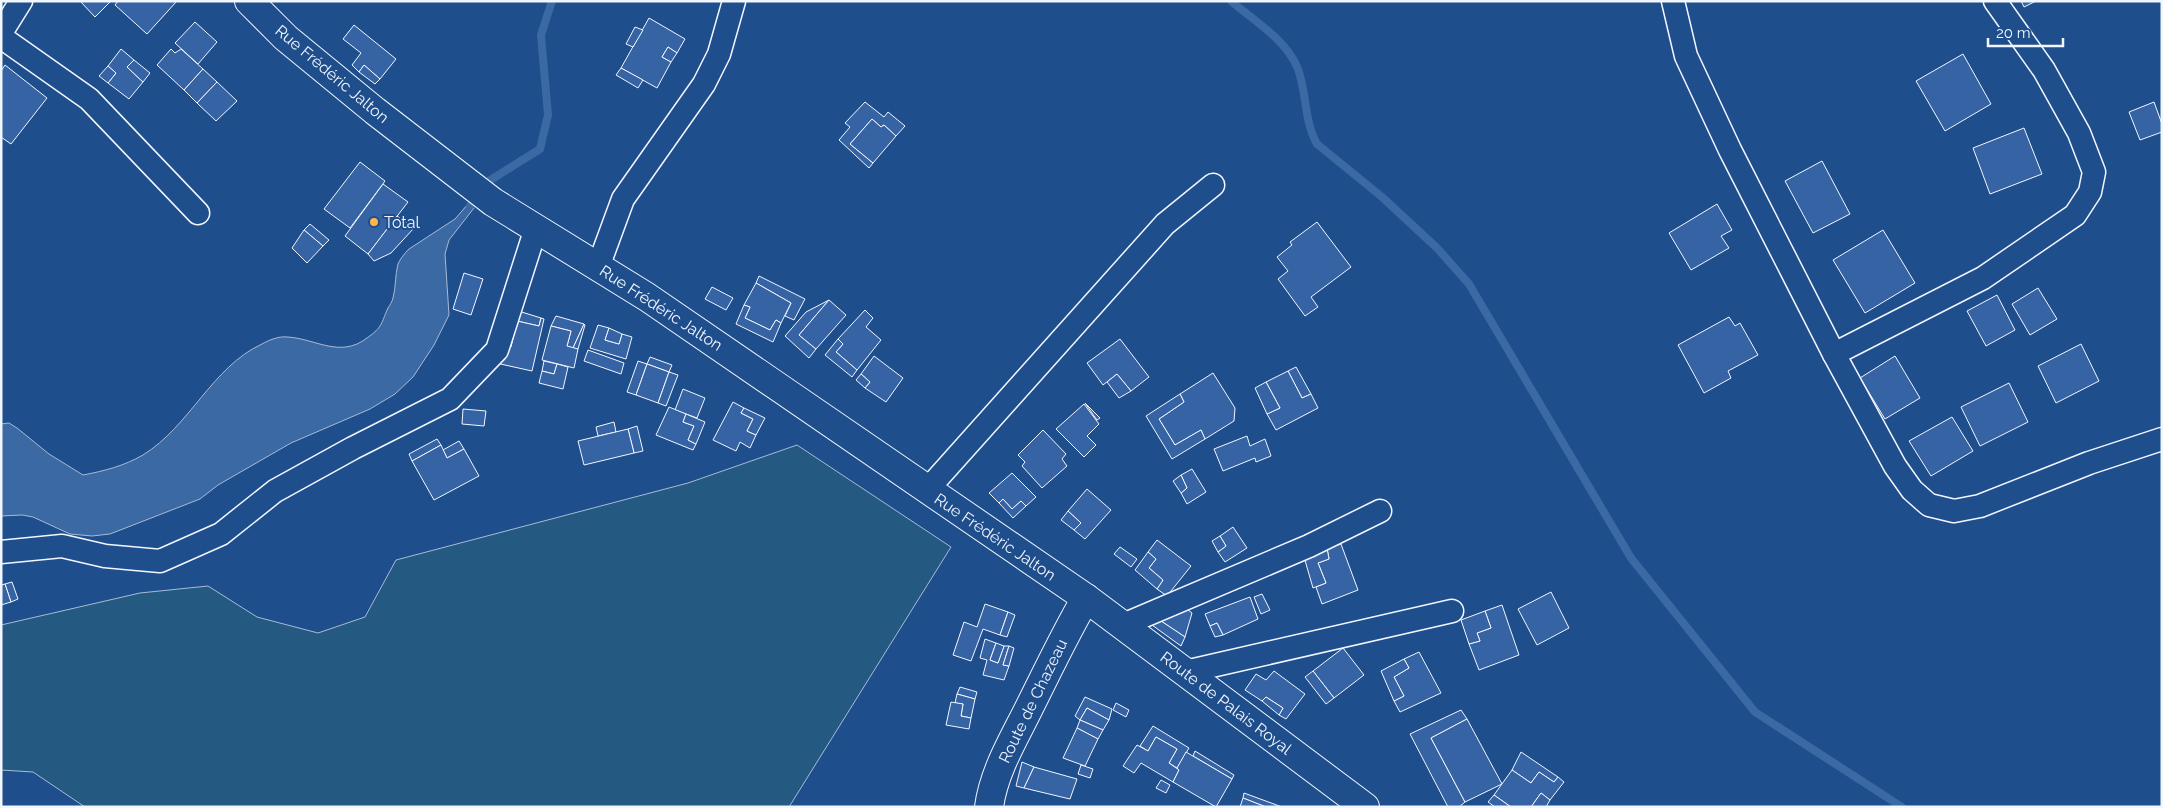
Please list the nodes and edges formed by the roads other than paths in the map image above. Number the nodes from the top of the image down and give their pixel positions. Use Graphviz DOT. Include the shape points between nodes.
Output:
graph roads {
  1 [pos="21,1"];
  2 [pos="249,1"];
  3 [pos="734,1"];
  4 [pos="1673,1"];
  5 [pos="1995,1"];
  6 [pos="1,35"];
  7 [pos="1213,185"];
  8 [pos="198,213"];
  9 [pos="536,228"];
  10 [pos="598,266"];
  11 [pos="1834,354"];
  12 [pos="2162,439"];
  13 [pos="927,490"];
  14 [pos="1380,511"];
  15 [pos="1,552"];
  16 [pos="1086,598"];
  17 [pos="1452,611"];
  18 [pos="1122,625"];
  19 [pos="1186,672"];
  20 [pos="989,807"];
  21 [pos="1365,807"];
  1 -- 6 [label="street"];
  2 -- 9 [label="main road, Rue Frédéric Jalton" via="286,38 457,175"];
  3 -- 10 [label="street" via="719,54 704,84 624,199"];
  4 -- 11 [label="street" via="1686,56"];
  5 -- 11 [label="street" via="2044,70 2079,133 2094,172 2090,192 2075,214 1983,278"];
  6 -- 8 [label="street" via="89,100"];
  7 -- 13 [label="street" via="1165,224"];
  9 -- 10 [label="main road, Rue Frédéric Jalton"];
  9 -- 15 [label="street" via="498,350 450,399 275,491 222,534 160,561 105,556 62,546"];
  10 -- 13 [label="main road, Rue Frédéric Jalton" via="679,318"];
  11 -- 12 [label="street" via="1895,466 1912,490 1929,505 1954,510 1980,506 2089,463"];
  13 -- 16 [label="main road, Rue Frédéric Jalton"];
  14 -- 18 [label="street" via="1308,546"];
  16 -- 18 [label="main road, Route de Palais Royal"];
  16 -- 20 [label="main road, Route de Chazeau" via="1003,759"];
  17 -- 19 [label="street"];
  18 -- 19 [label="main road, Route de Palais Royal"];
  19 -- 21 [label="main road, Route de Palais Royal"];
}
